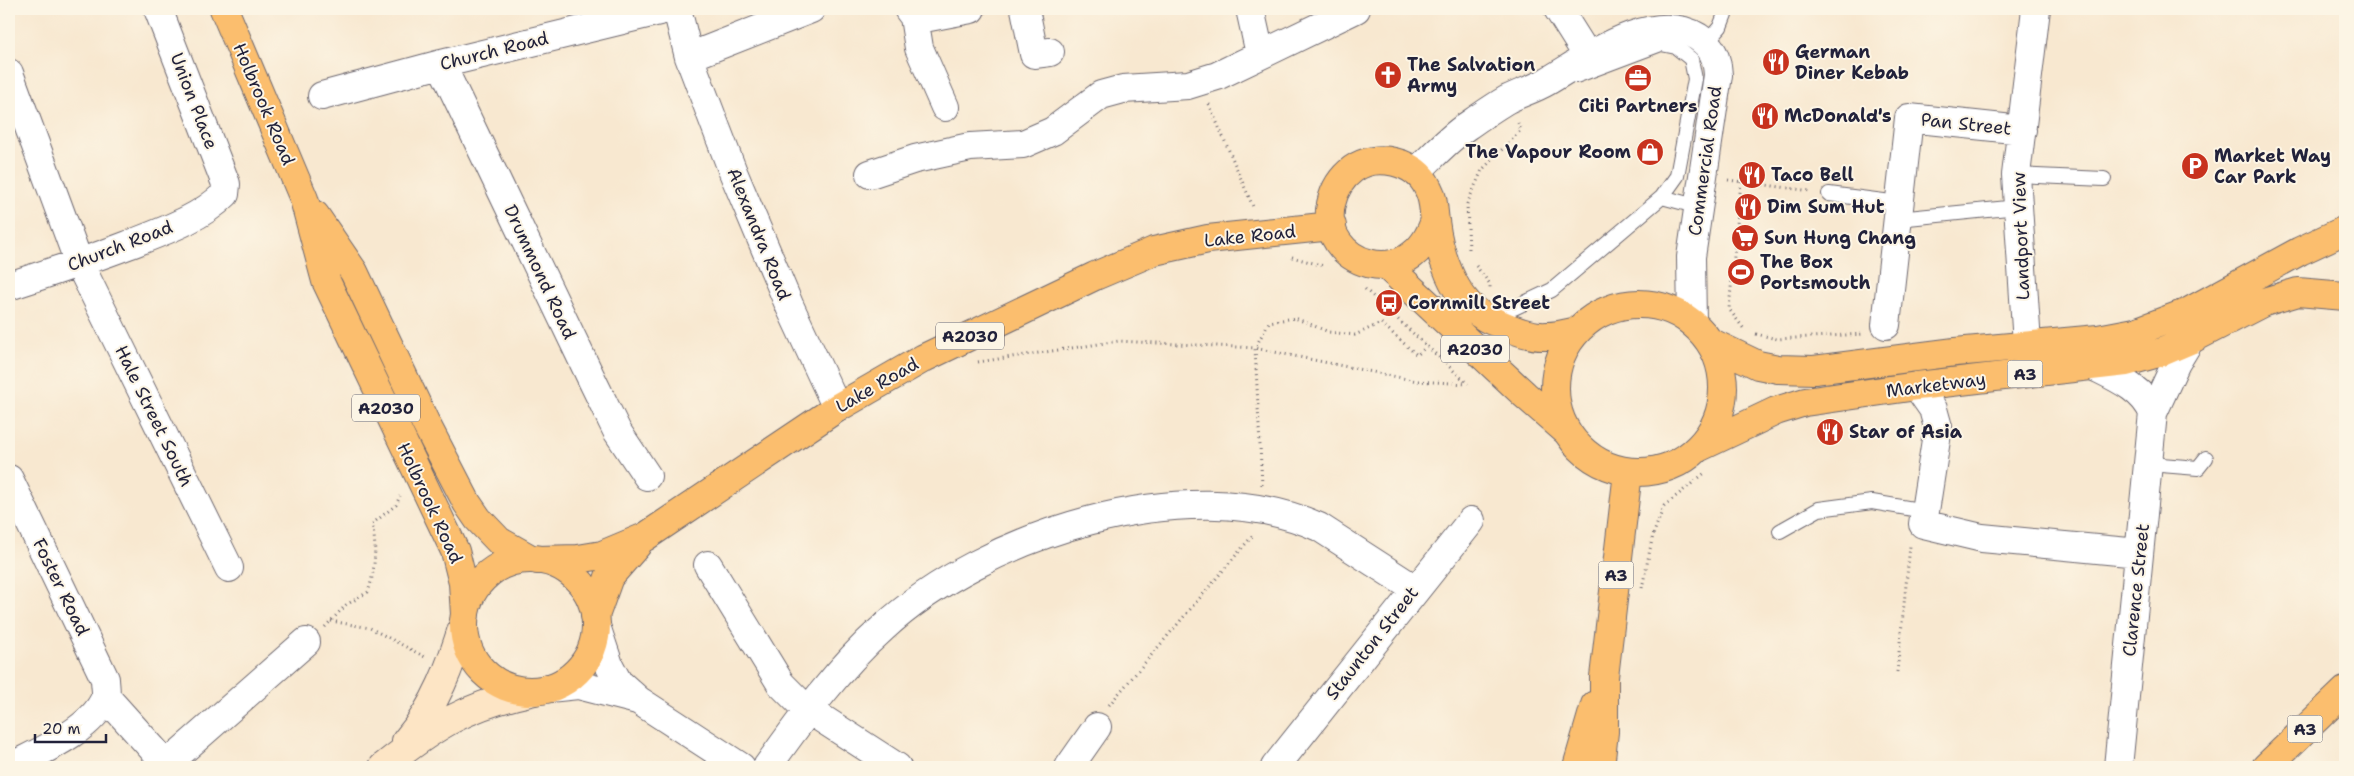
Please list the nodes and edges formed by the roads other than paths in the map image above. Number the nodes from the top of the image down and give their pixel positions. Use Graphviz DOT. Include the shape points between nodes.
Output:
graph roads {
  1 [pos="158,9"];
  2 [pos="224,9"];
  3 [pos="668,9"];
  4 [pos="677,9"];
  5 [pos="811,9"];
  6 [pos="971,9"];
  7 [pos="1025,9"];
  8 [pos="1250,9"];
  9 [pos="1356,9"];
  10 [pos="1558,9"];
  11 [pos="1727,9"];
  12 [pos="2036,9"];
  13 [pos="911,13"];
  14 [pos="1706,43"];
  15 [pos="1050,52"];
  16 [pos="1260,54"];
  17 [pos="1587,55"];
  18 [pos="689,57"];
  19 [pos="441,64"];
  20 [pos="9,74"];
  21 [pos="1546,82"];
  22 [pos="322,96"];
  23 [pos="945,107"];
  24 [pos="2022,130"];
  25 [pos="1416,172"];
  26 [pos="870,174"];
  27 [pos="2016,175"];
  28 [pos="2104,179"];
  29 [pos="225,194"];
  30 [pos="1829,194"];
  31 [pos="1662,197"];
  32 [pos="304,199"];
  33 [pos="1698,207"];
  34 [pos="2018,207"];
  35 [pos="1898,211"];
  36 [pos="1435,220"];
  37 [pos="1332,226"];
  38 [pos="2345,230"];
  39 [pos="79,263"];
  40 [pos="1386,265"];
  41 [pos="9,286"];
  42 [pos="2345,296"];
  43 [pos="1486,305"];
  44 [pos="1692,322"];
  45 [pos="1878,329"];
  46 [pos="1577,331"];
  47 [pos="2190,340"];
  48 [pos="1710,342"];
  49 [pos="2027,344"];
  50 [pos="2095,367"];
  51 [pos="1917,386"];
  52 [pos="838,408"];
  53 [pos="2153,413"];
  54 [pos="1566,431"];
  55 [pos="2206,458"];
  56 [pos="1704,459"];
  57 [pos="2149,464"];
  58 [pos="1628,472"];
  59 [pos="647,476"];
  60 [pos="9,479"];
  61 [pos="1924,518"];
  62 [pos="1471,521"];
  63 [pos="1780,531"];
  64 [pos="645,537"];
  65 [pos="2140,553"];
  66 [pos="534,560"];
  67 [pos="708,565"];
  68 [pos="229,568"];
  69 [pos="1415,589"];
  70 [pos="465,619"];
  71 [pos="596,621"];
  72 [pos="306,642"];
  73 [pos="1604,677"];
  74 [pos="542,690"];
  75 [pos="2345,691"];
  76 [pos="106,697"];
  77 [pos="638,700"];
  78 [pos="806,709"];
  79 [pos="1097,727"];
  80 [pos="10,763"];
  81 [pos="1286,764"];
  82 [pos="168,766"];
  83 [pos="384,767"];
  84 [pos="741,767"];
  85 [pos="767,767"];
  86 [pos="897,767"];
  87 [pos="1069,767"];
  88 [pos="1577,767"];
  89 [pos="1600,767"];
  90 [pos="2118,767"];
  91 [pos="2266,767"];
  1 -- 29 [label="street, Union Place" via="226,184"];
  2 -- 32 [label="main road, Holbrook Road / A2030"];
  3 -- 19 [label="street, Church Road"];
  4 -- 18 [label="street, Alexandra Road"];
  5 -- 18 [label="street"];
  6 -- 13 [label="street" via="924,18"];
  7 -- 15 [label="street" via="1034,54"];
  8 -- 16 [label="street"];
  9 -- 16 [label="street"];
  10 -- 17 [label="street"];
  11 -- 14 [label="lane" via="1720,27"];
  12 -- 24 [label="street, Landport View"];
  13 -- 23 [label="street" via="919,48"];
  14 -- 17 [label="street" via="1688,32 1671,27 1650,30"];
  14 -- 33 [label="street, Commercial Road" via="1716,58 1718,75"];
  16 -- 26 [label="street" via="1199,82 1123,89 1101,95 1053,131 1023,144 952,151"];
  17 -- 21 [label="street"];
  18 -- 52 [label="street, Alexandra Road" via="790,307"];
  19 -- 22 [label="street, Church Road"];
  19 -- 59 [label="street, Drummond Road" via="617,431"];
  20 -- 39 [label="street, Hale Street South"];
  21 -- 25 [label="street" via="1508,100 1465,128"];
  21 -- 31 [label="lane" via="1573,77 1661,44 1676,47 1691,60 1695,79 1677,176"];
  24 -- 27 [label="street, Landport View"];
  24 -- 35 [label="street, Pan Street" via="1909,118"];
  25 -- 36 [label="main road" via="1428,186 1434,202"];
  25 -- 37 [label="main road" via="1386,160 1354,168 1333,194"];
  27 -- 28 [label="lane"];
  27 -- 34 [label="street, Landport View"];
  29 -- 39 [label="street, Church Road" via="214,205 160,233"];
  30 -- 35 [label="lane"];
  31 -- 33 [label="lane"];
  31 -- 43 [label="lane" via="1552,290 1514,308"];
  32 -- 66 [label="main road, Holbrook Road / A2030" via="354,272 467,503 499,541"];
  32 -- 70 [label="main road, Holbrook Road / A2030" via="326,281 455,551 463,583"];
  33 -- 44 [label="street, Commercial Road" via="1691,257"];
  34 -- 35 [label="lane"];
  34 -- 49 [label="street, Landport View"];
  35 -- 45 [label="street"];
  36 -- 40 [label="main road" via="1430,237 1419,251 1404,261"];
  36 -- 43 [label="main road, A2030" via="1444,262 1459,292"];
  37 -- 40 [label="main road" via="1342,246 1358,260"];
  37 -- 52 [label="main road, Lake Road / A2030" via="1208,239 1154,251 924,358"];
  38 -- 49 [label="main road, Marketway / A3" via="2188,312 2135,332 2098,339"];
  39 -- 41 [label="street, Church Road"];
  39 -- 68 [label="street, Hale Street South"];
  40 -- 54 [label="main road, A2030"];
  42 -- 47 [label="main road, Marketway / A3" via="2298,292 2264,302"];
  43 -- 46 [label="main road, A2030" via="1520,332 1547,336"];
  44 -- 46 [label="main road" via="1654,305 1633,304 1612,308"];
  44 -- 48 [label="main road"];
  46 -- 54 [label="main road" via="1562,353 1555,379 1556,406"];
  47 -- 50 [label="main road, Marketway / A3" via="2126,362"];
  47 -- 53 [label="street, Clarence Street"];
  48 -- 49 [label="main road, Marketway / A3" via="1758,365 1814,370"];
  48 -- 56 [label="main road" via="1722,368 1724,396"];
  50 -- 51 [label="main road, Marketway / A3"];
  50 -- 53 [label="street" via="2141,394"];
  51 -- 56 [label="main road, Marketway / A3" via="1805,402 1776,411"];
  51 -- 61 [label="street" via="1933,410 1938,427"];
  52 -- 64 [label="main road, Lake Road / A2030"];
  53 -- 57 [label="street, Clarence Street"];
  54 -- 58 [label="main road" via="1582,450 1604,465"];
  55 -- 57 [label="lane" via="2198,468"];
  56 -- 58 [label="main road" via="1654,472"];
  57 -- 65 [label="street, Clarence Street"];
  58 -- 73 [label="main road, A3"];
  60 -- 76 [label="street, Foster Road" via="105,678"];
  61 -- 63 [label="lane" via="1872,502 1819,509"];
  61 -- 65 [label="street" via="1982,538"];
  62 -- 69 [label="street, Staunton Street"];
  64 -- 66 [label="main road, Lake Road / A2030" via="602,555"];
  64 -- 71 [label="main road, Lake Road / A2030" via="614,569 600,598"];
  65 -- 90 [label="street, Clarence Street"];
  66 -- 70 [label="main road" via="514,561 491,573 474,592"];
  66 -- 71 [label="main road" via="560,566 577,579 590,598"];
  67 -- 78 [label="street" via="781,684"];
  69 -- 78 [label="street" via="1336,536 1304,520 1263,510 1223,506 1159,507 1133,512 1085,522 1033,539 956,576 884,626"];
  69 -- 81 [label="street, Staunton Street"];
  70 -- 74 [label="main road" via="468,646 483,671 500,684 521,690"];
  70 -- 83 [label="main road" via="448,672 424,716"];
  71 -- 74 [label="main road" via="593,644 582,666 563,682"];
  71 -- 77 [label="street" via="612,674"];
  72 -- 82 [label="street"];
  73 -- 88 [label="main road, A3"];
  73 -- 89 [label="main road, A3"];
  74 -- 77 [label="street" via="578,685"];
  74 -- 83 [label="main road" via="499,699 462,712 419,739"];
  75 -- 91 [label="main road, A3"];
  76 -- 80 [label="street" via="92,718 76,730 49,748"];
  76 -- 82 [label="street"];
  77 -- 84 [label="street"];
  78 -- 85 [label="street"];
  78 -- 86 [label="street"];
  79 -- 87 [label="street"];
}
